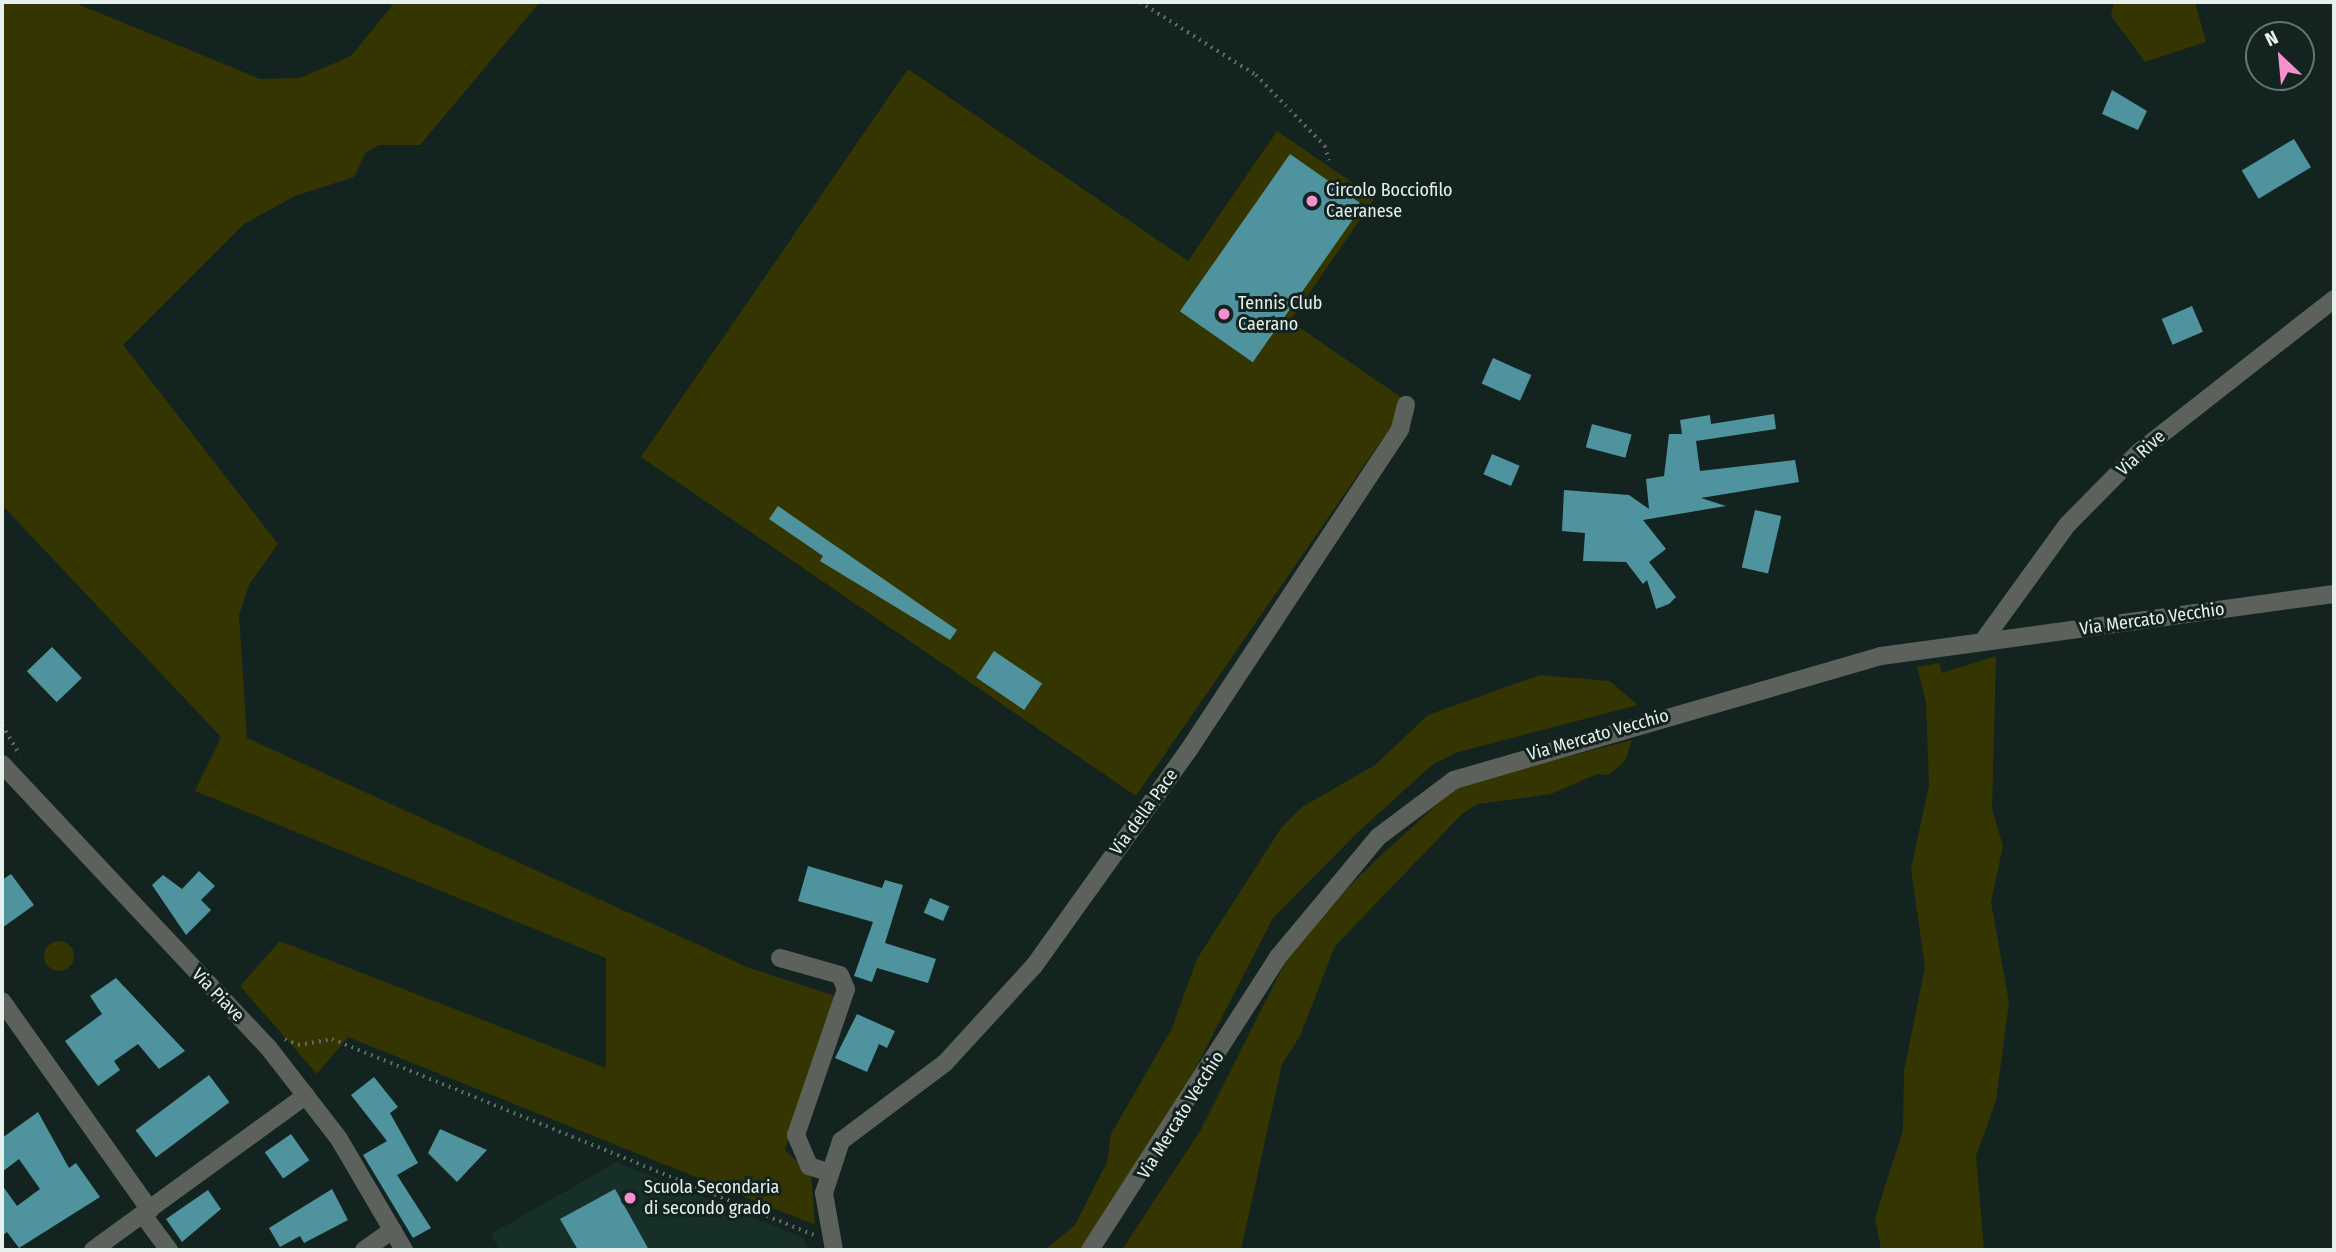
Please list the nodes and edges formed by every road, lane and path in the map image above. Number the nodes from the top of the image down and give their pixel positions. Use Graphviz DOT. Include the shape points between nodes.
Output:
graph roads {
  1 [pos="1140,2"];
  2 [pos="1329,160"];
  3 [pos="2334,299"];
  4 [pos="1406,405"];
  5 [pos="2334,594"];
  6 [pos="1983,641"];
  7 [pos="2,725"];
  8 [pos="2,764"];
  9 [pos="27,766"];
  10 [pos="780,958"];
  11 [pos="2,1001"];
  12 [pos="276,1034"];
  13 [pos="306,1095"];
  14 [pos="828,1172"];
  15 [pos="147,1213"];
  16 [pos="393,1230"];
  17 [pos="832,1246"];
  18 [pos="93,1250"];
  19 [pos="169,1250"];
  20 [pos="364,1250"];
  21 [pos="404,1250"];
  22 [pos="1090,1250"];
  1 -- 2 [label="path" via="1256,75 1325,146"];
  3 -- 6 [label="street, Via Rive" via="2139,452 2067,525"];
  4 -- 14 [label="street, Via della Pace" via="1400,429 1188,751 1034,966 945,1063 841,1141"];
  5 -- 6 [label="street, Via Mercato Vecchio"];
  6 -- 22 [label="street, Via Mercato Vecchio" via="1881,656 1743,693 1503,762 1422,800 1378,836 1278,957"];
  7 -- 9 [label="path"];
  8 -- 13 [label="street, Via Piave"];
  10 -- 14 [label="street" via="840,975 846,989 796,1135 809,1166"];
  11 -- 15 [label="street"];
  12 -- 17 [label="path" via="298,1045 332,1040"];
  13 -- 15 [label="street"];
  13 -- 16 [label="street, Via Piave"];
  14 -- 17 [label="street, Via della Pace" via="824,1213"];
  15 -- 18 [label="street"];
  15 -- 19 [label="street"];
  16 -- 20 [label="street"];
  16 -- 21 [label="street, Via Piave"];
}
